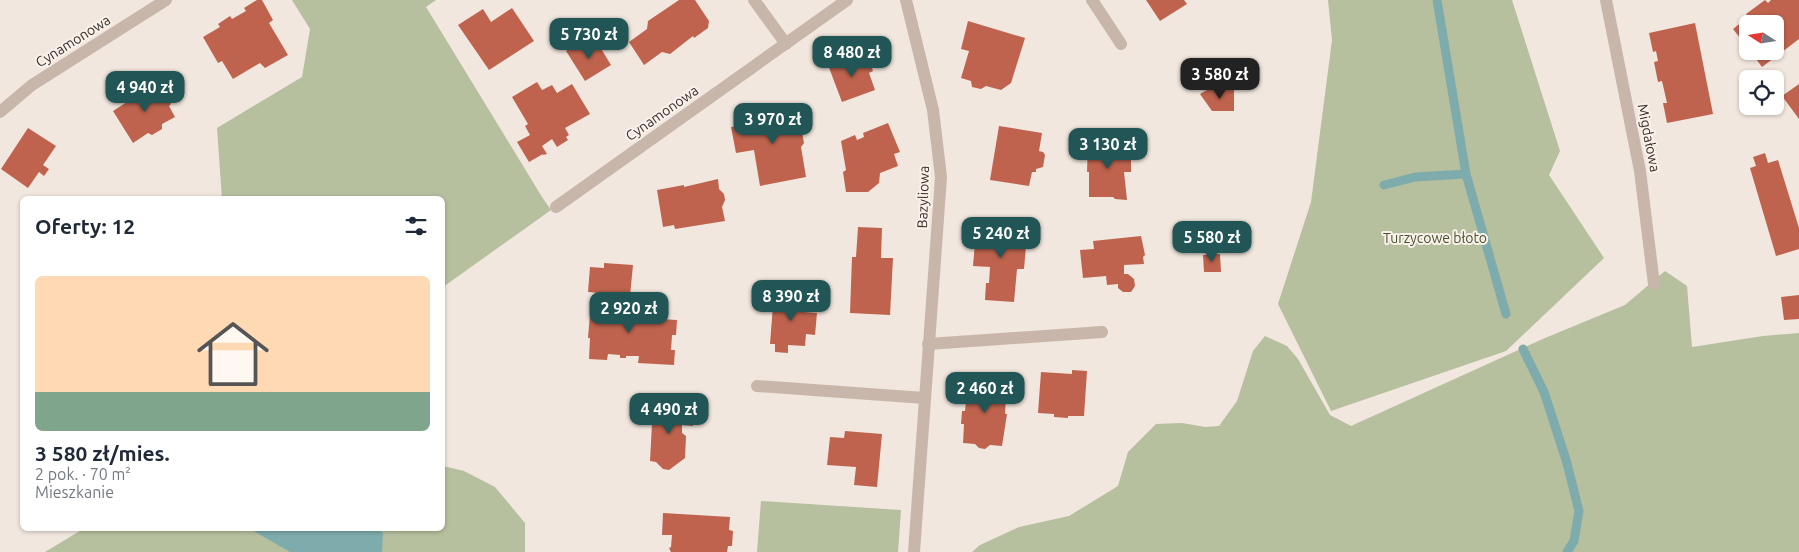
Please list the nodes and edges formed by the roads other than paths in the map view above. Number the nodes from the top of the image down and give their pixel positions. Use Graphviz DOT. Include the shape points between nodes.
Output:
graph roads {
  1 [pos="166,0"];
  2 [pos="754,0"];
  3 [pos="847,0"];
  4 [pos="906,0"];
  5 [pos="1092,0"];
  6 [pos="1606,0"];
  7 [pos="786,44"];
  8 [pos="1121,44"];
  9 [pos="0,112"];
  10 [pos="556,207"];
  11 [pos="1654,284"];
  12 [pos="1102,332"];
  13 [pos="928,344"];
  14 [pos="757,386"];
  15 [pos="924,398"];
  16 [pos="914,552"];
  1 -- 9 [label="street, Cynamonowa" via="32,85"];
  2 -- 7 [label="street"];
  3 -- 7 [label="street, Cynamonowa"];
  4 -- 13 [label="street, Bazyliowa" via="933,110 941,177"];
  5 -- 8 [label="street"];
  6 -- 11 [label="street, Migdałowa" via="1640,171"];
  7 -- 10 [label="street, Cynamonowa"];
  12 -- 13 [label="street"];
  13 -- 15 [label="street, Bazyliowa"];
  14 -- 15 [label="street"];
  15 -- 16 [label="street, Bazyliowa"];
}
